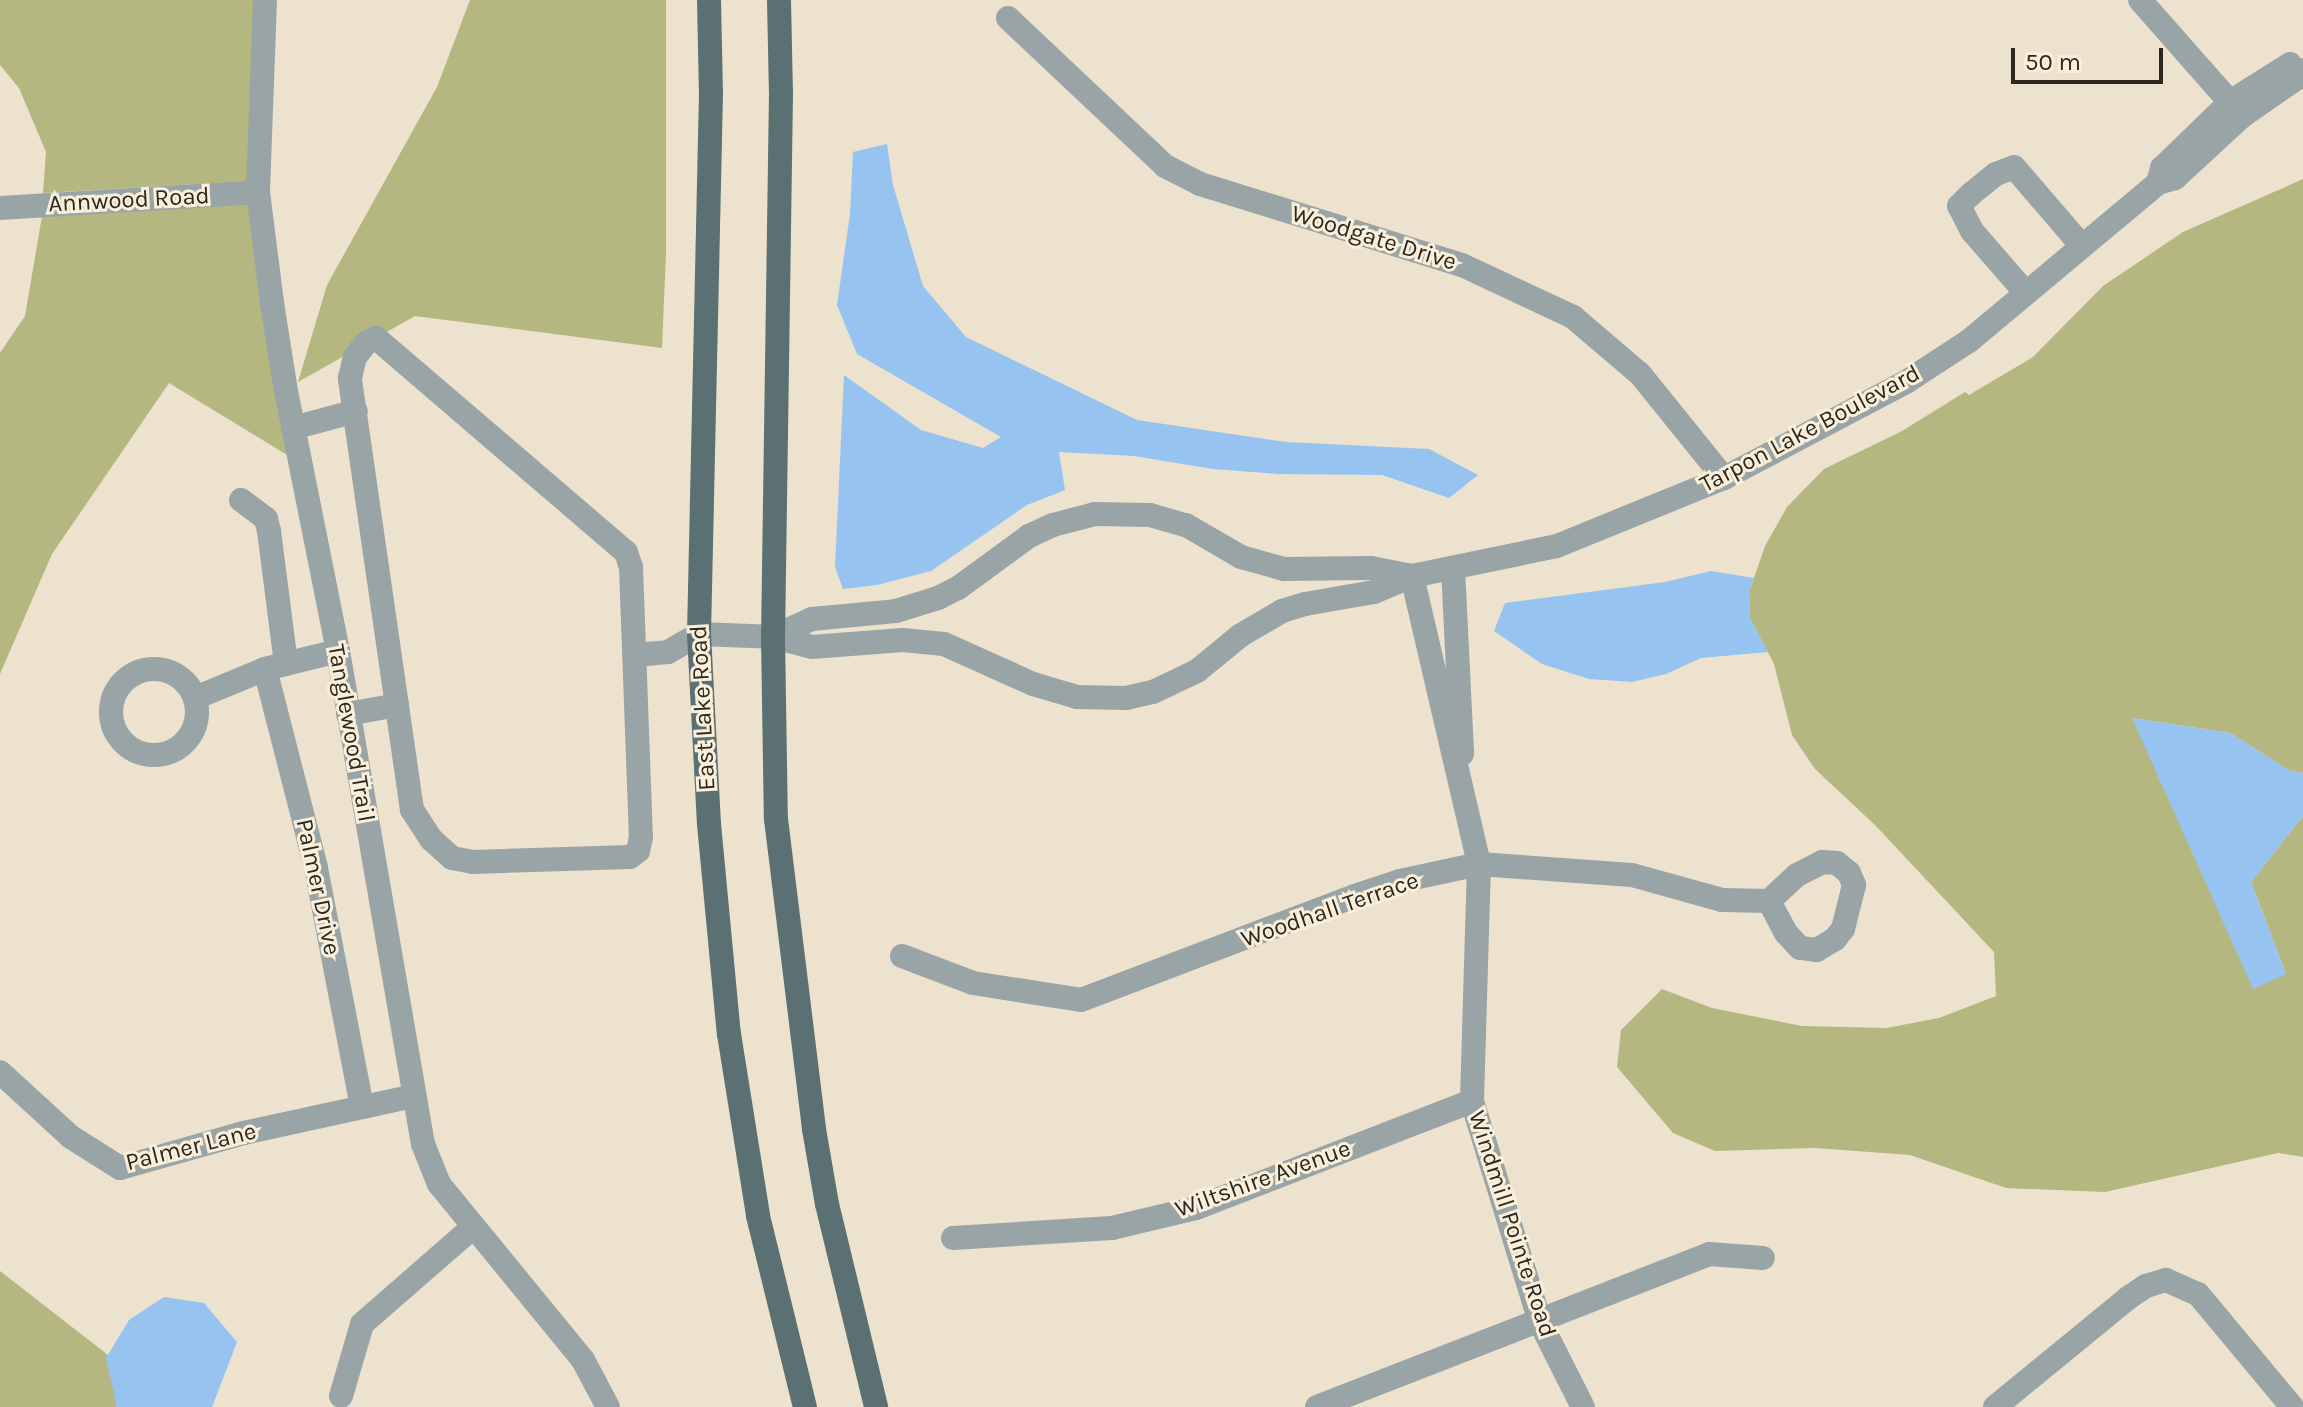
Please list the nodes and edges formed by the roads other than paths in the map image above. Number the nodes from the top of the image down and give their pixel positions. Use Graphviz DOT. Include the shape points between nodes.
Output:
graph roads {
  1 [pos="265,0"];
  2 [pos="709,0"];
  3 [pos="779,0"];
  4 [pos="2140,0"];
  5 [pos="1008,18"];
  6 [pos="2303,62"];
  7 [pos="2303,70"];
  8 [pos="2230,102"];
  9 [pos="2158,183"];
  10 [pos="258,192"];
  11 [pos="0,208"];
  12 [pos="2082,246"];
  13 [pos="2026,293"];
  14 [pos="356,411"];
  15 [pos="293,428"];
  16 [pos="1724,478"];
  17 [pos="241,500"];
  18 [pos="1453,568"];
  19 [pos="1412,576"];
  20 [pos="699,634"];
  21 [pos="773,637"];
  22 [pos="338,651"];
  23 [pos="635,655"];
  24 [pos="276,666"];
  25 [pos="195,698"];
  26 [pos="397,705"];
  27 [pos="348,714"];
  28 [pos="1463,797"];
  29 [pos="1479,864"];
  30 [pos="1769,901"];
  31 [pos="902,956"];
  32 [pos="0,1072"];
  33 [pos="413,1096"];
  34 [pos="1472,1101"];
  35 [pos="362,1107"];
  36 [pos="473,1227"];
  37 [pos="953,1238"];
  38 [pos="1763,1258"];
  39 [pos="1540,1322"];
  40 [pos="341,1396"];
  41 [pos="608,1407"];
  42 [pos="805,1407"];
  43 [pos="876,1407"];
  44 [pos="1317,1407"];
  45 [pos="1583,1407"];
  46 [pos="1995,1407"];
  47 [pos="2292,1407"];
  1 -- 10 [label="street, Tanglewood Trail"];
  2 -- 20 [label="main road, East Lake Road"];
  3 -- 21 [label="main road"];
  4 -- 8 [label="street"];
  5 -- 16 [label="street, Woodgate Drive" via="1165,166 1200,184 1462,265 1573,317 1640,374"];
  6 -- 8 [label="street, Tarpon Lake Boulevard" via="2292,63"];
  7 -- 9 [label="street, Tarpon Lake Boulevard" via="2241,117 2175,178"];
  8 -- 9 [label="street, Tarpon Lake Boulevard" via="2162,168"];
  9 -- 12 [label="street, Tarpon Lake Boulevard"];
  10 -- 11 [label="street, Annwood Road"];
  10 -- 15 [label="street, Tanglewood Trail"];
  12 -- 13 [label="street, Tarpon Lake Boulevard"];
  12 -- 13 [label="street" via="2014,167 1971,194 1959,206 1972,231"];
  13 -- 16 [label="street, Tarpon Lake Boulevard" via="1969,341 1906,382"];
  14 -- 15 [label="street"];
  14 -- 23 [label="street" via="350,378 355,357 376,338 626,552"];
  14 -- 26 [label="street"];
  15 -- 22 [label="street, Tanglewood Trail"];
  16 -- 18 [label="street, Tarpon Lake Boulevard" via="1557,546"];
  17 -- 24 [label="street, Palmer Drive" via="266,519 269,531"];
  18 -- 19 [label="street, Tarpon Lake Boulevard"];
  18 -- 28 [label="street, Windmill Pointe Road"];
  19 -- 21 [label="street, Tarpon Lake Boulevard" via="1371,568 1284,569 1241,557 1178,523 1127,513 1095,514 1029,536 938,598 896,611 812,619"];
  19 -- 21 [label="street, Tarpon Lake Boulevard" via="1374,592 1282,611 1187,677 1126,698 1056,692 944,644 903,640 812,647"];
  19 -- 28 [label="street, Windmill Pointe Road"];
  20 -- 21 [label="street"];
  20 -- 23 [label="street" via="668,652"];
  20 -- 42 [label="main road, East Lake Road" via="715,915 729,1034 758,1216"];
  21 -- 43 [label="main road" via="776,819 800,1035 827,1204"];
  22 -- 24 [label="street"];
  22 -- 27 [label="street, Tanglewood Trail"];
  23 -- 26 [label="street" via="641,837 638,851 630,857 473,862 441,851 412,810"];
  24 -- 25 [label="street"];
  24 -- 35 [label="street, Palmer Drive"];
  26 -- 27 [label="street"];
  27 -- 33 [label="street, Tanglewood Trail"];
  28 -- 29 [label="street, Windmill Pointe Road"];
  29 -- 30 [label="street, Woodhall Terrace" via="1632,875 1722,900"];
  29 -- 31 [label="street, Woodhall Terrace" via="1385,886 1081,1000 973,983"];
  29 -- 34 [label="street, Windmill Pointe Road"];
  32 -- 35 [label="street, Palmer Lane" via="71,1137 120,1168"];
  33 -- 35 [label="street, Palmer Lane"];
  33 -- 36 [label="street, Tanglewood Trail" via="423,1144 439,1184"];
  34 -- 37 [label="street, Wiltshire Avenue" via="1196,1208 1112,1228"];
  34 -- 39 [label="street, Windmill Pointe Road"];
  36 -- 40 [label="street" via="362,1324"];
  36 -- 41 [label="street, Tanglewood Trail" via="583,1360"];
  38 -- 39 [label="street" via="1709,1254"];
  39 -- 44 [label="street"];
  39 -- 45 [label="street, Windmill Pointe Road"];
  46 -- 47 [label="street" via="2128,1298 2166,1280 2198,1294"];
}
